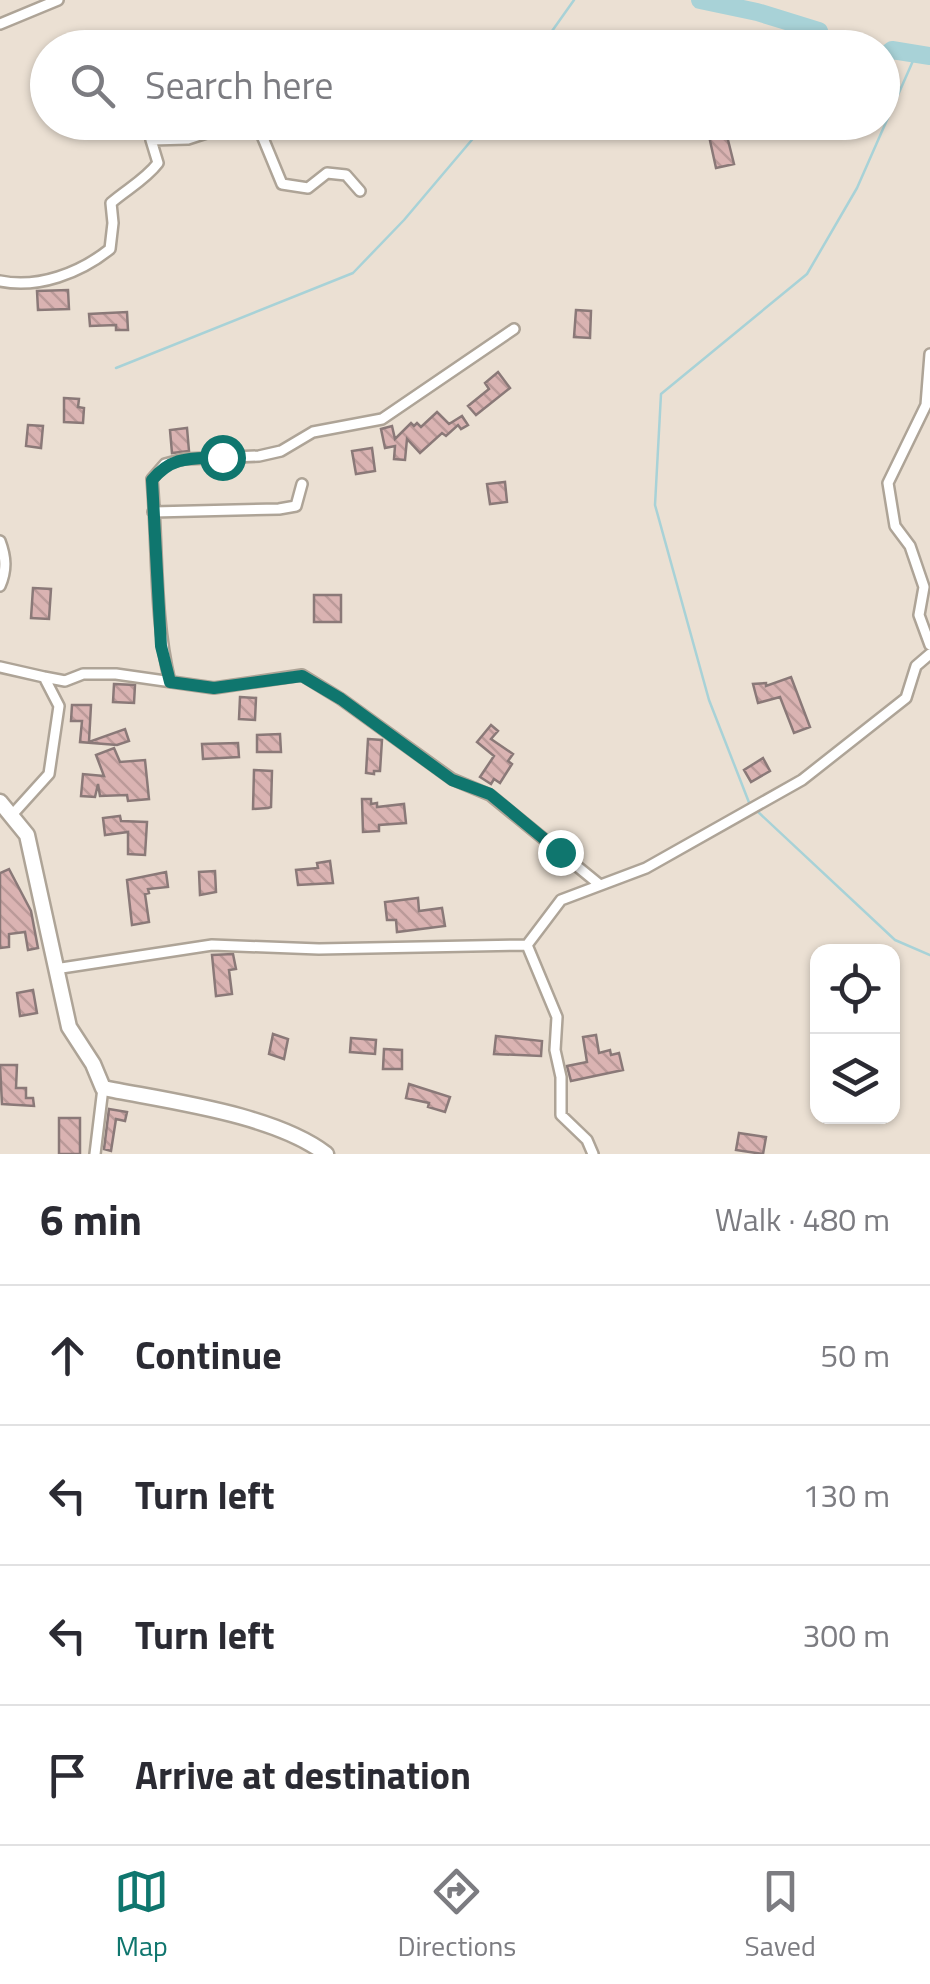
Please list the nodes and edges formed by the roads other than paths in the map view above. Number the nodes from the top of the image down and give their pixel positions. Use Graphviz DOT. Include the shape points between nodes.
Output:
graph roads {
  1 [pos="58,0"];
  2 [pos="0,24"];
  3 [pos="151,140"];
  4 [pos="151,140"];
  5 [pos="188,140"];
  6 [pos="264,140"];
  7 [pos="360,191"];
  8 [pos="0,281"];
  9 [pos="514,330"];
  10 [pos="930,354"];
  11 [pos="302,484"];
  12 [pos="152,512"];
  13 [pos="0,541"];
  14 [pos="0,586"];
  15 [pos="930,644"];
  16 [pos="930,654"];
  17 [pos="0,668"];
  18 [pos="44,677"];
  19 [pos="170,682"];
  20 [pos="0,802"];
  21 [pos="12,816"];
  22 [pos="600,885"];
  23 [pos="527,945"];
  24 [pos="55,969"];
  25 [pos="104,1088"];
  26 [pos="95,1154"];
  27 [pos="326,1154"];
  28 [pos="593,1154"];
  1 -- 2 [label="street"];
  3 -- 8 [label="street" via="158,163 111,203 110,249 86,268 21,285"];
  4 -- 5 [label="street"];
  6 -- 7 [label="street" via="282,184 308,188 327,173 346,175"];
  9 -- 12 [label="street" via="382,420 313,432 260,456 165,464 152,480"];
  10 -- 15 [label="street" via="926,405 888,483 895,526 924,587 919,616"];
  11 -- 12 [label="street" via="296,506"];
  12 -- 19 [label="street" via="161,646"];
  13 -- 14 [label="street"];
  16 -- 22 [label="street" via="916,666 906,698 802,780 646,868"];
  17 -- 18 [label="street"];
  18 -- 19 [label="street" via="116,674"];
  18 -- 21 [label="street" via="59,706 49,774"];
  19 -- 22 [label="street" via="214,688 302,676 452,780 490,794"];
  20 -- 21 [label="street"];
  21 -- 24 [label="street" via="27,835"];
  22 -- 23 [label="street" via="561,900"];
  23 -- 24 [label="street" via="212,944"];
  23 -- 28 [label="street" via="557,1017 562,1116"];
  24 -- 25 [label="street" via="69,1028"];
  25 -- 26 [label="street"];
  25 -- 27 [label="street" via="250,1121"];
}
